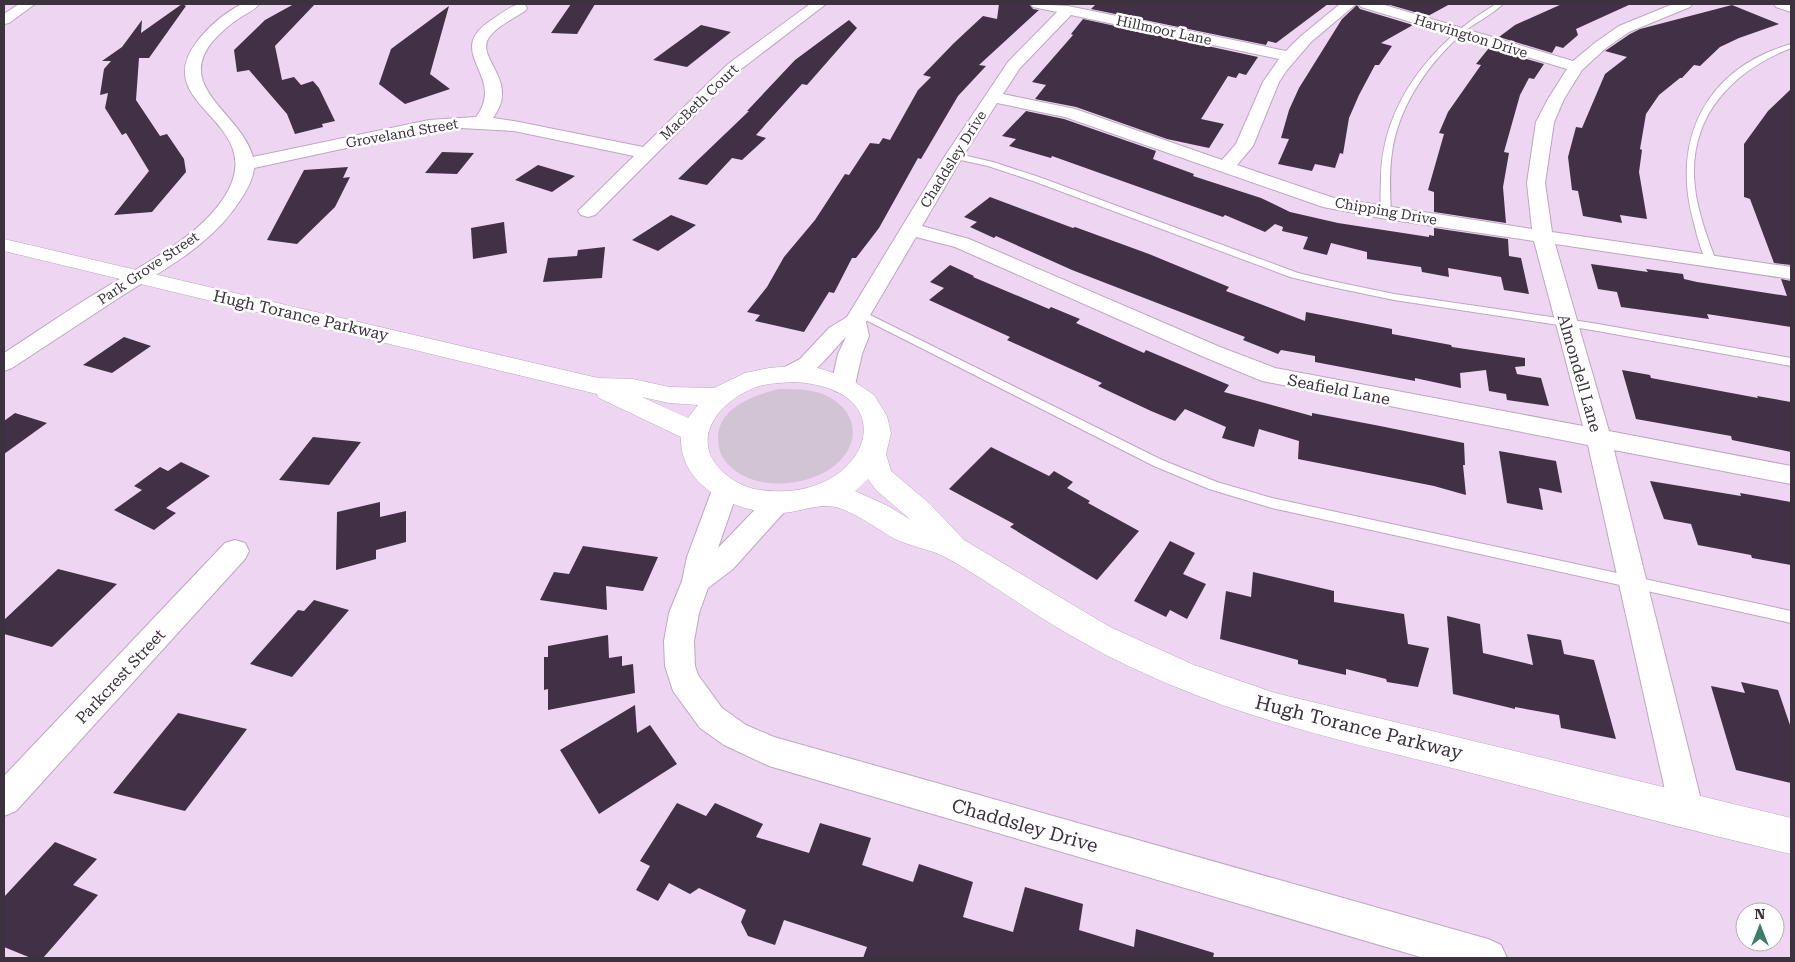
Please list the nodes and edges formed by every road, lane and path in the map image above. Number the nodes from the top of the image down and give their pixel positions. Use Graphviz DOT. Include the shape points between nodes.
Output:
graph roads {
  1 [pos="28,4"];
  2 [pos="252,4"];
  3 [pos="819,4"];
  4 [pos="1038,4"];
  5 [pos="1349,4"];
  6 [pos="1366,4"];
  7 [pos="1500,4"];
  8 [pos="1685,4"];
  9 [pos="1781,4"];
  10 [pos="520,8"];
  11 [pos="1791,8"];
  12 [pos="1068,10"];
  13 [pos="4,20"];
  14 [pos="1458,32"];
  15 [pos="1791,46"];
  16 [pos="1290,57"];
  17 [pos="1576,67"];
  18 [pos="993,97"];
  19 [pos="481,122"];
  20 [pos="648,153"];
  21 [pos="954,156"];
  22 [pos="245,164"];
  23 [pos="1225,167"];
  24 [pos="588,211"];
  25 [pos="1386,213"];
  26 [pos="910,228"];
  27 [pos="1543,236"];
  28 [pos="4,245"];
  29 [pos="1710,261"];
  30 [pos="1791,273"];
  31 [pos="138,278"];
  32 [pos="857,317"];
  33 [pos="1565,322"];
  34 [pos="1791,362"];
  35 [pos="4,364"];
  36 [pos="791,373"];
  37 [pos="843,384"];
  38 [pos="598,386"];
  39 [pos="718,397"];
  40 [pos="694,432"];
  41 [pos="1599,439"];
  42 [pos="872,455"];
  43 [pos="1791,475"];
  44 [pos="725,490"];
  45 [pos="822,494"];
  46 [pos="778,502"];
  47 [pos="954,548"];
  48 [pos="235,551"];
  49 [pos="696,581"];
  50 [pos="1632,584"];
  51 [pos="1791,617"];
  52 [pos="4,800"];
  53 [pos="1686,808"];
  54 [pos="1791,836"];
  55 [pos="1488,958"];
  1 -- 13 [label="street"];
  2 -- 22 [label="street, Park Grove Street" via="236,13 205,40 191,73 196,88 239,139"];
  3 -- 20 [label="street, MacBeth Court" via="734,67"];
  4 -- 12 [label="street, Hillmoor Lane"];
  5 -- 16 [label="street" via="1306,39"];
  6 -- 14 [label="street, Harvington Drive"];
  7 -- 14 [label="lane"];
  8 -- 17 [label="street, Almondell Lane" via="1624,29"];
  9 -- 11 [label="street"];
  10 -- 19 [label="street" via="492,26 481,38 478,48 495,95"];
  12 -- 16 [label="street, Hillmoor Lane"];
  12 -- 18 [label="street, Chaddsley Drive" via="1014,65"];
  14 -- 17 [label="street, Harvington Drive"];
  14 -- 25 [label="lane" via="1418,78 1392,133 1387,165"];
  15 -- 29 [label="lane" via="1750,65 1730,80 1715,96 1694,135 1690,165 1692,192"];
  16 -- 23 [label="street" via="1271,82 1244,146"];
  17 -- 27 [label="street, Almondell Lane" via="1545,122 1540,146 1536,183"];
  18 -- 21 [label="street, Chaddsley Drive"];
  18 -- 23 [label="street, Chipping Drive" via="1069,113"];
  19 -- 20 [label="street, Groveland Street"];
  19 -- 22 [label="street, Groveland Street" via="429,125"];
  20 -- 24 [label="street, MacBeth Court"];
  21 -- 26 [label="street, Chaddsley Drive"];
  21 -- 33 [label="lane" via="1036,179 1302,278 1374,294"];
  22 -- 31 [label="street, Park Grove Street" via="238,190 224,210 180,250"];
  23 -- 25 [label="street, Chipping Drive" via="1330,202"];
  25 -- 27 [label="street, Chipping Drive"];
  26 -- 32 [label="street, Chaddsley Drive"];
  26 -- 41 [label="street, Seafield Lane" via="962,243 1270,375"];
  27 -- 29 [label="street, Chipping Drive"];
  27 -- 33 [label="street, Almondell Lane"];
  28 -- 31 [label="street, Hugh Torance Parkway"];
  29 -- 30 [label="street, Chipping Drive"];
  31 -- 35 [label="street, Park Grove Street"];
  31 -- 38 [label="street, Hugh Torance Parkway"];
  32 -- 36 [label="street, Chaddsley Drive" via="808,364"];
  32 -- 37 [label="street, Chaddsley Drive" via="858,336"];
  32 -- 50 [label="lane" via="1213,486 1272,503"];
  33 -- 34 [label="lane"];
  33 -- 41 [label="street, Almondell Lane"];
  36 -- 37 [label="street, Hugh Torance Parkway" via="819,376"];
  36 -- 39 [label="street, Hugh Torance Parkway" via="739,384"];
  37 -- 42 [label="street, Hugh Torance Parkway" via="862,398 874,415 878,435"];
  38 -- 39 [label="street, Hugh Torance Parkway"];
  38 -- 40 [label="street, Hugh Torance Parkway"];
  39 -- 40 [label="street, Hugh Torance Parkway" via="702,414"];
  40 -- 44 [label="street, Hugh Torance Parkway" via="694,454 705,474"];
  41 -- 43 [label="street, Seafield Lane"];
  41 -- 50 [label="street, Almondell Lane"];
  42 -- 45 [label="street, Hugh Torance Parkway" via="844,484"];
  42 -- 47 [label="street, Hugh Torance Parkway" via="879,476"];
  44 -- 46 [label="street, Hugh Torance Parkway" via="750,499"];
  44 -- 49 [label="street, Chaddsley Drive" via="701,557"];
  45 -- 46 [label="street, Hugh Torance Parkway"];
  45 -- 47 [label="street, Hugh Torance Parkway" via="845,498 907,532"];
  46 -- 49 [label="street" via="723,561"];
  47 -- 53 [label="street, Hugh Torance Parkway" via="1099,636 1183,675 1275,708"];
  48 -- 52 [label="street, Parkcrest Street"];
  49 -- 55 [label="street, Chaddsley Drive" via="684,613 680,666 684,681 711,718 735,735 769,751"];
  50 -- 51 [label="lane"];
  50 -- 53 [label="street, Almondell Lane"];
  53 -- 54 [label="street, Hugh Torance Parkway"];
}
